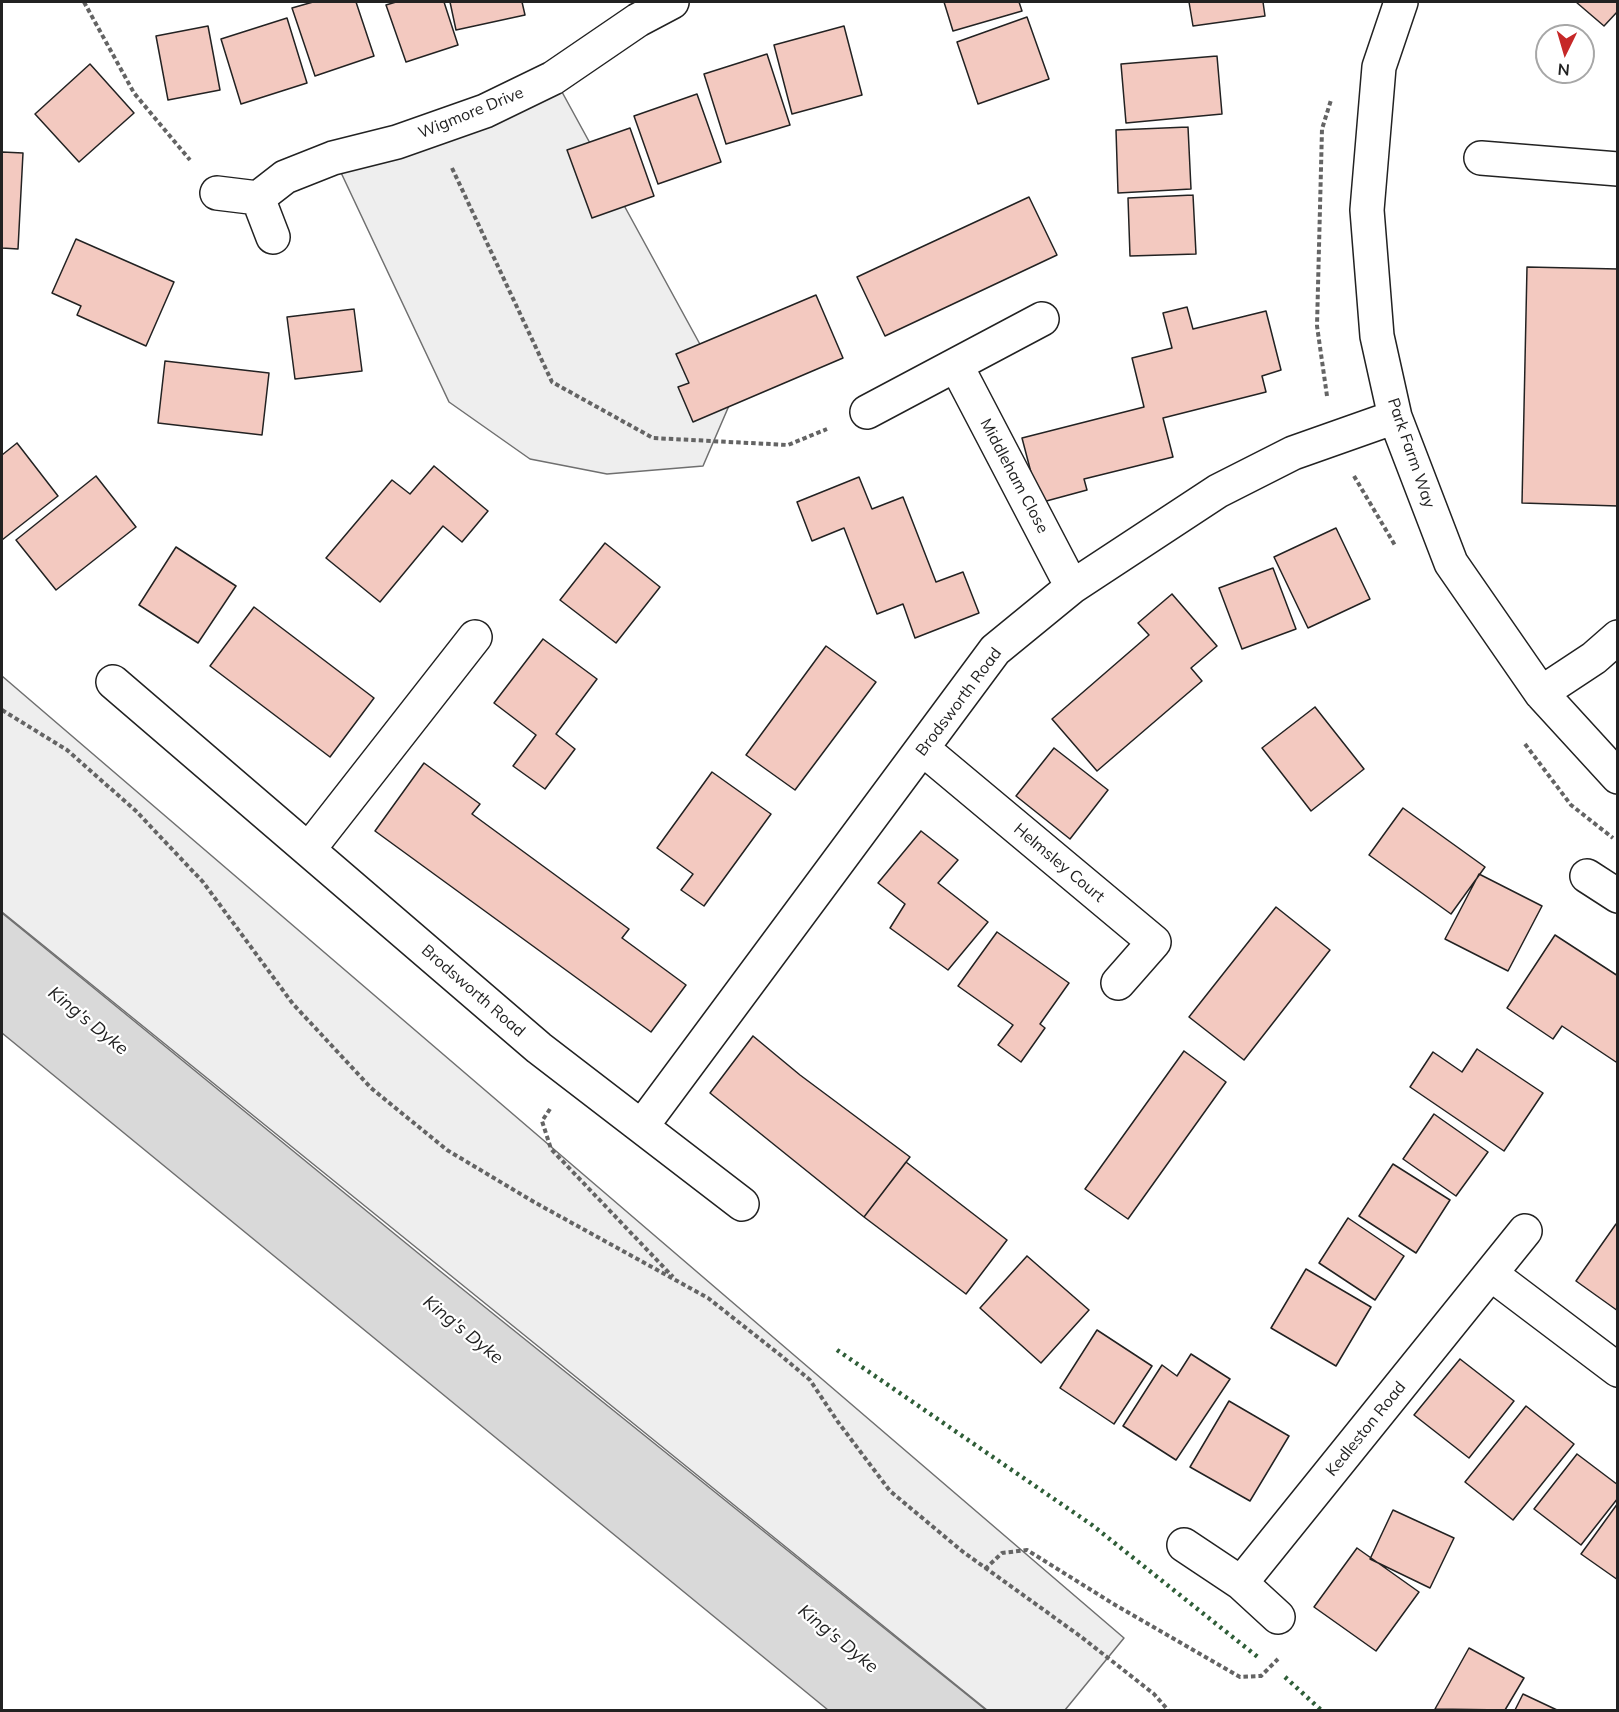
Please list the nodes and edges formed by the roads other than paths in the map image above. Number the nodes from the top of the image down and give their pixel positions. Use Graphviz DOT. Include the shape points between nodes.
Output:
graph roads {
  1 [pos="672,2"];
  2 [pos="1401,2"];
  3 [pos="1481,158"];
  4 [pos="1617,169"];
  5 [pos="218,193"];
  6 [pos="258,198"];
  7 [pos="273,237"];
  8 [pos="1042,319"];
  9 [pos="956,365"];
  10 [pos="867,412"];
  11 [pos="1395,417"];
  12 [pos="1072,587"];
  13 [pos="475,637"];
  14 [pos="1617,637"];
  15 [pos="113,682"];
  16 [pos="1541,693"];
  17 [pos="923,749"];
  18 [pos="1617,777"];
  19 [pos="309,849"];
  20 [pos="1587,876"];
  21 [pos="1617,896"];
  22 [pos="1118,983"];
  23 [pos="642,1126"];
  24 [pos="742,1204"];
  25 [pos="1525,1231"];
  26 [pos="1491,1274"];
  27 [pos="1617,1370"];
  28 [pos="1184,1545"];
  29 [pos="1241,1583"];
  30 [pos="1278,1617"];
  1 -- 6 [label="street, Wigmore Drive" via="638,20 553,78 485,111 285,177"];
  2 -- 11 [label="street, Park Farm Way" via="1379,67 1366,210 1377,336"];
  3 -- 4 [label="street"];
  5 -- 6 [label="street"];
  6 -- 7 [label="street"];
  8 -- 9 [label="street"];
  9 -- 10 [label="street"];
  9 -- 12 [label="street, Middleham Close"];
  11 -- 12 [label="street, Brodsworth Road" via="1293,453 1218,491"];
  11 -- 16 [label="street, Park Farm Way" via="1451,563"];
  12 -- 17 [label="street, Brodsworth Road" via="995,650"];
  13 -- 19 [label="street"];
  14 -- 16 [label="street" via="1594,658"];
  15 -- 19 [label="street, Brodsworth Road"];
  16 -- 18 [label="street, Park Farm Way"];
  17 -- 22 [label="street, Helmsley Court" via="1154,942"];
  17 -- 23 [label="street, Brodsworth Road"];
  19 -- 23 [label="street, Brodsworth Road" via="540,1048"];
  20 -- 21 [label="street"];
  23 -- 24 [label="street, Brodsworth Road"];
  25 -- 26 [label="street, Kedleston Road"];
  26 -- 27 [label="street"];
  26 -- 29 [label="street, Kedleston Road"];
  28 -- 29 [label="street"];
  29 -- 30 [label="street"];
}
